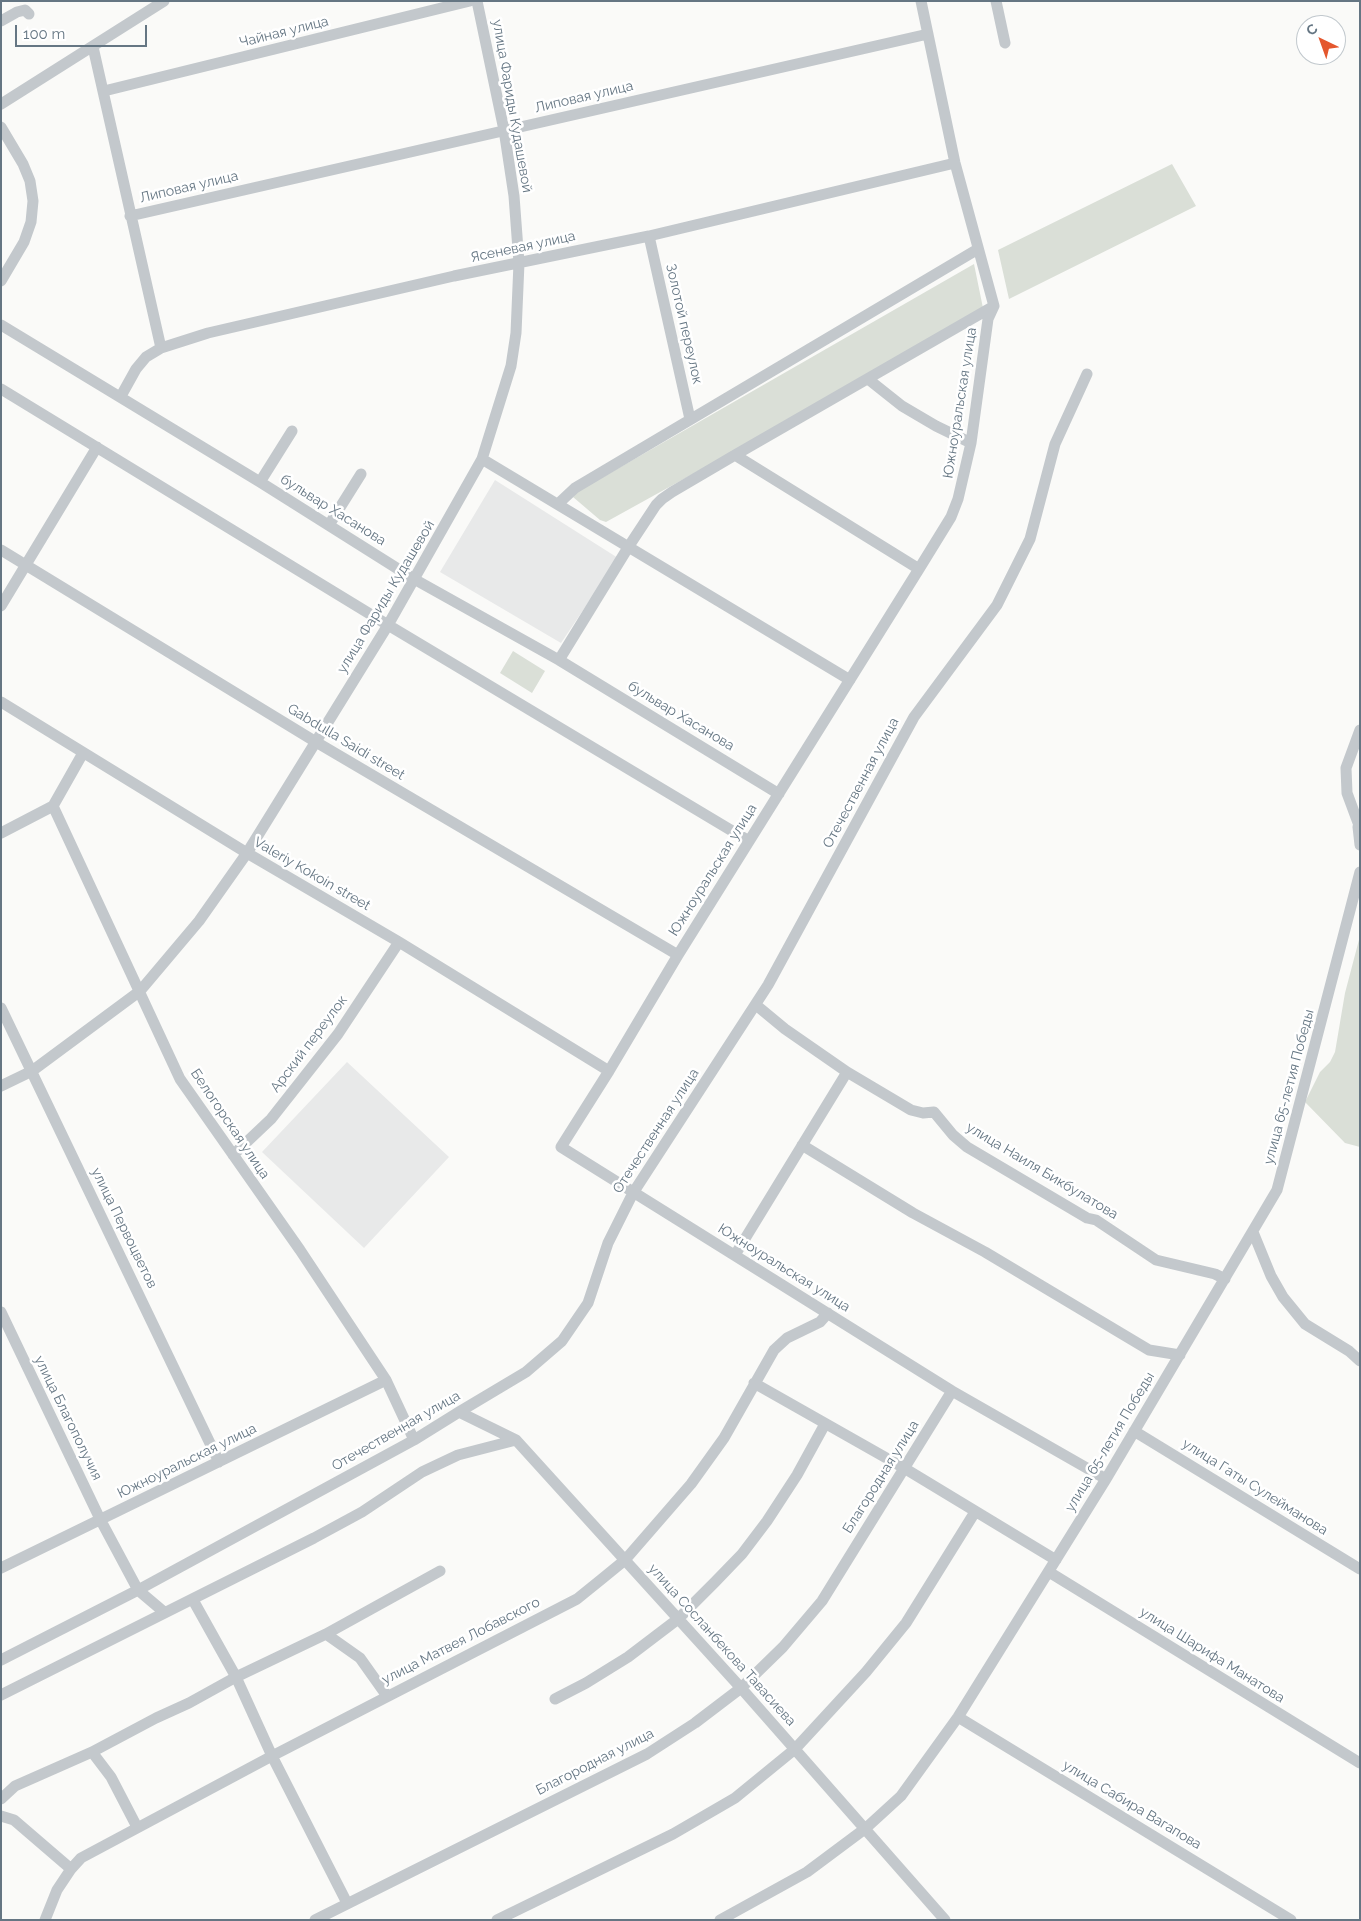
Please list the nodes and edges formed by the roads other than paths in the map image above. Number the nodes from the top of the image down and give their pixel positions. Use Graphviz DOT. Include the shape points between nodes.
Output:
graph roads {
  1 [pos="164,1"];
  2 [pos="470,1"];
  3 [pos="477,1"];
  4 [pos="921,1"];
  5 [pos="996,1"];
  6 [pos="29,14"];
  7 [pos="1,22"];
  8 [pos="928,34"];
  9 [pos="1006,43"];
  10 [pos="93,47"];
  11 [pos="104,91"];
  12 [pos="1,104"];
  13 [pos="1,127"];
  14 [pos="504,130"];
  15 [pos="955,163"];
  16 [pos="130,216"];
  17 [pos="649,236"];
  18 [pos="978,248"];
  19 [pos="519,263"];
  20 [pos="1,281"];
  21 [pos="994,306"];
  22 [pos="1,325"];
  23 [pos="161,348"];
  24 [pos="1087,374"];
  25 [pos="868,379"];
  26 [pos="1,389"];
  27 [pos="120,396"];
  28 [pos="690,419"];
  29 [pos="292,431"];
  30 [pos="971,443"];
  31 [pos="97,447"];
  32 [pos="735,455"];
  33 [pos="482,459"];
  34 [pos="361,474"];
  35 [pos="260,482"];
  36 [pos="559,503"];
  37 [pos="329,525"];
  38 [pos="630,546"];
  39 [pos="1,550"];
  40 [pos="26,565"];
  41 [pos="919,569"];
  42 [pos="414,579"];
  43 [pos="1,606"];
  44 [pos="388,624"];
  45 [pos="559,660"];
  46 [pos="850,680"];
  47 [pos="1,702"];
  48 [pos="1360,730"];
  49 [pos="316,742"];
  50 [pos="83,753"];
  51 [pos="779,794"];
  52 [pos="53,806"];
  53 [pos="1359,827"];
  54 [pos="1,833"];
  55 [pos="750,841"];
  56 [pos="1360,845"];
  57 [pos="247,853"];
  58 [pos="1360,872"];
  59 [pos="398,942"];
  60 [pos="678,955"];
  61 [pos="140,991"];
  62 [pos="756,1005"];
  63 [pos="1,1008"];
  64 [pos="32,1071"];
  65 [pos="609,1071"];
  66 [pos="847,1072"];
  67 [pos="1,1086"];
  68 [pos="802,1145"];
  69 [pos="233,1155"];
  70 [pos="633,1193"];
  71 [pos="1254,1232"];
  72 [pos="735,1255"];
  73 [pos="1225,1279"];
  74 [pos="1,1312"];
  75 [pos="828,1313"];
  76 [pos="1180,1355"];
  77 [pos="1360,1361"];
  78 [pos="386,1380"];
  79 [pos="754,1384"];
  80 [pos="952,1390"];
  81 [pos="458,1412"];
  82 [pos="825,1424"];
  83 [pos="1134,1430"];
  84 [pos="414,1440"];
  85 [pos="516,1440"];
  86 [pos="219,1462"];
  87 [pos="904,1468"];
  88 [pos="1106,1479"];
  89 [pos="975,1512"];
  90 [pos="100,1519"];
  91 [pos="625,1560"];
  92 [pos="1056,1560"];
  93 [pos="1,1568"];
  94 [pos="1360,1569"];
  95 [pos="440,1571"];
  96 [pos="1049,1572"];
  97 [pos="138,1590"];
  98 [pos="193,1600"];
  99 [pos="164,1612"];
  100 [pos="678,1619"];
  101 [pos="326,1634"];
  102 [pos="1,1660"];
  103 [pos="236,1678"];
  104 [pos="741,1688"];
  105 [pos="1,1695"];
  106 [pos="388,1696"];
  107 [pos="555,1699"];
  108 [pos="958,1717"];
  109 [pos="795,1749"];
  110 [pos="92,1752"];
  111 [pos="272,1756"];
  112 [pos="1360,1763"];
  113 [pos="1,1799"];
  114 [pos="1,1816"];
  115 [pos="137,1827"];
  116 [pos="866,1828"];
  117 [pos="71,1869"];
  118 [pos="347,1903"];
  119 [pos="733,1917"];
  120 [pos="45,1920"];
  121 [pos="315,1920"];
  122 [pos="497,1920"];
  123 [pos="720,1920"];
  124 [pos="945,1920"];
  125 [pos="1291,1920"];
  1 -- 10 [label="street"];
  2 -- 11 [label="street, Чайная улица"];
  3 -- 14 [label="street, улица Фариды Кудашевой"];
  4 -- 8 [label="street"];
  5 -- 9 [label="street"];
  6 -- 7 [label="street" via="26,10 17,12"];
  8 -- 14 [label="street, Липовая улица"];
  8 -- 15 [label="street"];
  10 -- 11 [label="street"];
  10 -- 12 [label="street"];
  11 -- 16 [label="street"];
  13 -- 20 [label="street" via="23,164 33,201 31,222 24,242"];
  14 -- 16 [label="street, Липовая улица"];
  14 -- 19 [label="street, улица Фариды Кудашевой" via="514,196"];
  15 -- 17 [label="street, Ясеневая улица"];
  15 -- 18 [label="street"];
  16 -- 23 [label="street"];
  17 -- 19 [label="street, Ясеневая улица"];
  17 -- 28 [label="street, Золотой переулок"];
  18 -- 21 [label="street"];
  18 -- 28 [label="street"];
  19 -- 23 [label="street, Ясеневая улица" via="208,333"];
  19 -- 33 [label="street, улица Фариды Кудашевой" via="511,366"];
  21 -- 25 [label="street"];
  21 -- 30 [label="street, Южноуральская улица" via="988,319"];
  22 -- 27 [label="street, бульвар Хасанова"];
  23 -- 27 [label="street, Ясеневая улица" via="146,357"];
  24 -- 62 [label="street, Отечественная улица" via="1055,444 1030,539 997,605 914,717"];
  25 -- 30 [label="street" via="902,406"];
  25 -- 32 [label="street"];
  26 -- 31 [label="street"];
  27 -- 35 [label="street, бульвар Хасанова"];
  28 -- 36 [label="street" via="575,488"];
  29 -- 35 [label="street"];
  30 -- 41 [label="street, Южноуральская улица" via="951,517"];
  31 -- 40 [label="street"];
  31 -- 44 [label="street"];
  32 -- 38 [label="street" via="662,499"];
  32 -- 41 [label="street"];
  33 -- 36 [label="street"];
  33 -- 42 [label="street, улица Фариды Кудашевой"];
  34 -- 37 [label="street"];
  35 -- 37 [label="street, бульвар Хасанова"];
  36 -- 38 [label="street"];
  37 -- 42 [label="street, бульвар Хасанова"];
  38 -- 45 [label="street"];
  38 -- 46 [label="street"];
  39 -- 40 [label="street, Gabdulla Saidi street"];
  40 -- 43 [label="street"];
  40 -- 49 [label="street, Gabdulla Saidi street"];
  41 -- 46 [label="street, Южноуральская улица"];
  42 -- 44 [label="street, улица Фариды Кудашевой"];
  42 -- 45 [label="street, бульвар Хасанова"];
  44 -- 49 [label="street, улица Фариды Кудашевой"];
  44 -- 55 [label="street"];
  45 -- 51 [label="street, бульвар Хасанова"];
  46 -- 51 [label="street, Южноуральская улица"];
  47 -- 50 [label="street, Valeriy Kokoin street"];
  48 -- 53 [label="street" via="1346,768 1347,793"];
  49 -- 57 [label="street, улица Фариды Кудашевой"];
  49 -- 60 [label="street, Gabdulla Saidi street"];
  50 -- 52 [label="street"];
  50 -- 57 [label="street, Valeriy Kokoin street"];
  51 -- 55 [label="street, Южноуральская улица"];
  52 -- 54 [label="street"];
  52 -- 61 [label="street, Белогорская улица"];
  53 -- 56 [label="street"];
  55 -- 60 [label="street, Южноуральская улица"];
  57 -- 59 [label="street, Valeriy Kokoin street"];
  57 -- 61 [label="street, улица Фариды Кудашевой" via="199,921"];
  58 -- 71 [label="street, улица 65-летия Победы" via="1277,1190"];
  59 -- 65 [label="street, Valeriy Kokoin street"];
  59 -- 69 [label="street, Арский переулок" via="332,1042 271,1119"];
  60 -- 65 [label="street, Южноуральская улица"];
  61 -- 64 [label="street, улица Фариды Кудашевой"];
  61 -- 69 [label="street, Белогорская улица" via="180,1079"];
  62 -- 66 [label="street, улица Наиля Бикбулатова"];
  62 -- 70 [label="street, Отечественная улица"];
  63 -- 64 [label="street, улица Первоцветов"];
  64 -- 67 [label="street, улица Фариды Кудашевой"];
  64 -- 86 [label="street, улица Первоцветов"];
  65 -- 70 [label="street, Южноуральская улица" via="560,1147"];
  66 -- 68 [label="street"];
  66 -- 73 [label="street, улица Наиля Бикбулатова" via="911,1110 934,1112 967,1146 1087,1218 1096,1220 1156,1260"];
  68 -- 72 [label="street"];
  68 -- 76 [label="street" via="1149,1350"];
  69 -- 78 [label="street, Белогорская улица"];
  70 -- 72 [label="street, Южноуральская улица"];
  70 -- 81 [label="street, Отечественная улица" via="608,1243 588,1304 562,1341 526,1372"];
  71 -- 73 [label="street, улица 65-летия Победы"];
  71 -- 77 [label="street" via="1271,1276 1305,1324 1349,1350"];
  72 -- 75 [label="street, Южноуральская улица"];
  73 -- 76 [label="street, улица 65-летия Победы"];
  74 -- 90 [label="street, улица Благополучия"];
  75 -- 79 [label="street, улица Матвея Лобавского" via="820,1322 788,1338 774,1350"];
  75 -- 80 [label="street, Южноуральская улица"];
  76 -- 83 [label="street, улица 65-летия Победы"];
  78 -- 84 [label="street, Белогорская улица"];
  78 -- 86 [label="street, Южноуральская улица"];
  79 -- 82 [label="street"];
  79 -- 91 [label="street, улица Матвея Лобавского" via="724,1438 691,1484"];
  80 -- 87 [label="street, Благородная улица"];
  80 -- 88 [label="street, Южноуральская улица"];
  81 -- 84 [label="street, Отечественная улица"];
  81 -- 85 [label="street, улица Сосланбекова Тавасиева"];
  82 -- 87 [label="street"];
  82 -- 100 [label="street" via="768,1521 742,1554"];
  83 -- 88 [label="street, улица 65-летия Победы"];
  83 -- 94 [label="street, улица Гаты Сулейманова"];
  84 -- 97 [label="street, Отечественная улица"];
  85 -- 91 [label="street, улица Сосланбекова Тавасиева"];
  85 -- 98 [label="street" via="458,1455 422,1472 362,1512"];
  86 -- 90 [label="street, Южноуральская улица"];
  87 -- 89 [label="street"];
  87 -- 104 [label="street, Благородная улица" via="822,1601 783,1647"];
  88 -- 92 [label="street, улица 65-летия Победы"];
  89 -- 92 [label="street"];
  89 -- 109 [label="street" via="906,1624"];
  90 -- 93 [label="street, Южноуральская улица"];
  90 -- 97 [label="street, улица Благополучия"];
  91 -- 100 [label="street, улица Сосланбекова Тавасиева"];
  91 -- 106 [label="street, улица Матвея Лобавского" via="577,1598"];
  92 -- 96 [label="street, улица 65-летия Победы"];
  95 -- 101 [label="street"];
  96 -- 108 [label="street, улица 65-летия Победы"];
  96 -- 112 [label="street, улица Шарифа Манатова"];
  97 -- 99 [label="street"];
  97 -- 102 [label="street, Отечественная улица"];
  98 -- 99 [label="street"];
  98 -- 103 [label="street"];
  99 -- 105 [label="street"];
  100 -- 104 [label="street, улица Сосланбекова Тавасиева"];
  100 -- 107 [label="street" via="628,1657"];
  101 -- 103 [label="street"];
  101 -- 106 [label="street" via="360,1658"];
  103 -- 110 [label="street"];
  103 -- 111 [label="street"];
  104 -- 109 [label="street, улица Сосланбекова Тавасиева"];
  104 -- 118 [label="street, Благородная улица" via="647,1754"];
  106 -- 111 [label="street, улица Матвея Лобавского"];
  108 -- 116 [label="street, улица 65-летия Победы" via="900,1796"];
  108 -- 125 [label="street, улица Сабира Вагапова"];
  109 -- 116 [label="street, улица Сосланбекова Тавасиева"];
  109 -- 122 [label="street" via="735,1798 673,1834"];
  110 -- 113 [label="street" via="15,1786"];
  110 -- 115 [label="street" via="111,1777"];
  111 -- 115 [label="street, улица Матвея Лобавского"];
  111 -- 118 [label="street"];
  114 -- 117 [label="street" via="14,1820"];
  115 -- 117 [label="street, улица Матвея Лобавского" via="81,1858"];
  116 -- 119 [label="street, улица 65-летия Победы" via="807,1872"];
  116 -- 124 [label="street, улица Сосланбекова Тавасиева"];
  117 -- 120 [label="street, улица Матвея Лобавского" via="57,1890"];
  118 -- 121 [label="street, Благородная улица"];
  119 -- 123 [label="street, улица 65-летия Победы"];
}
